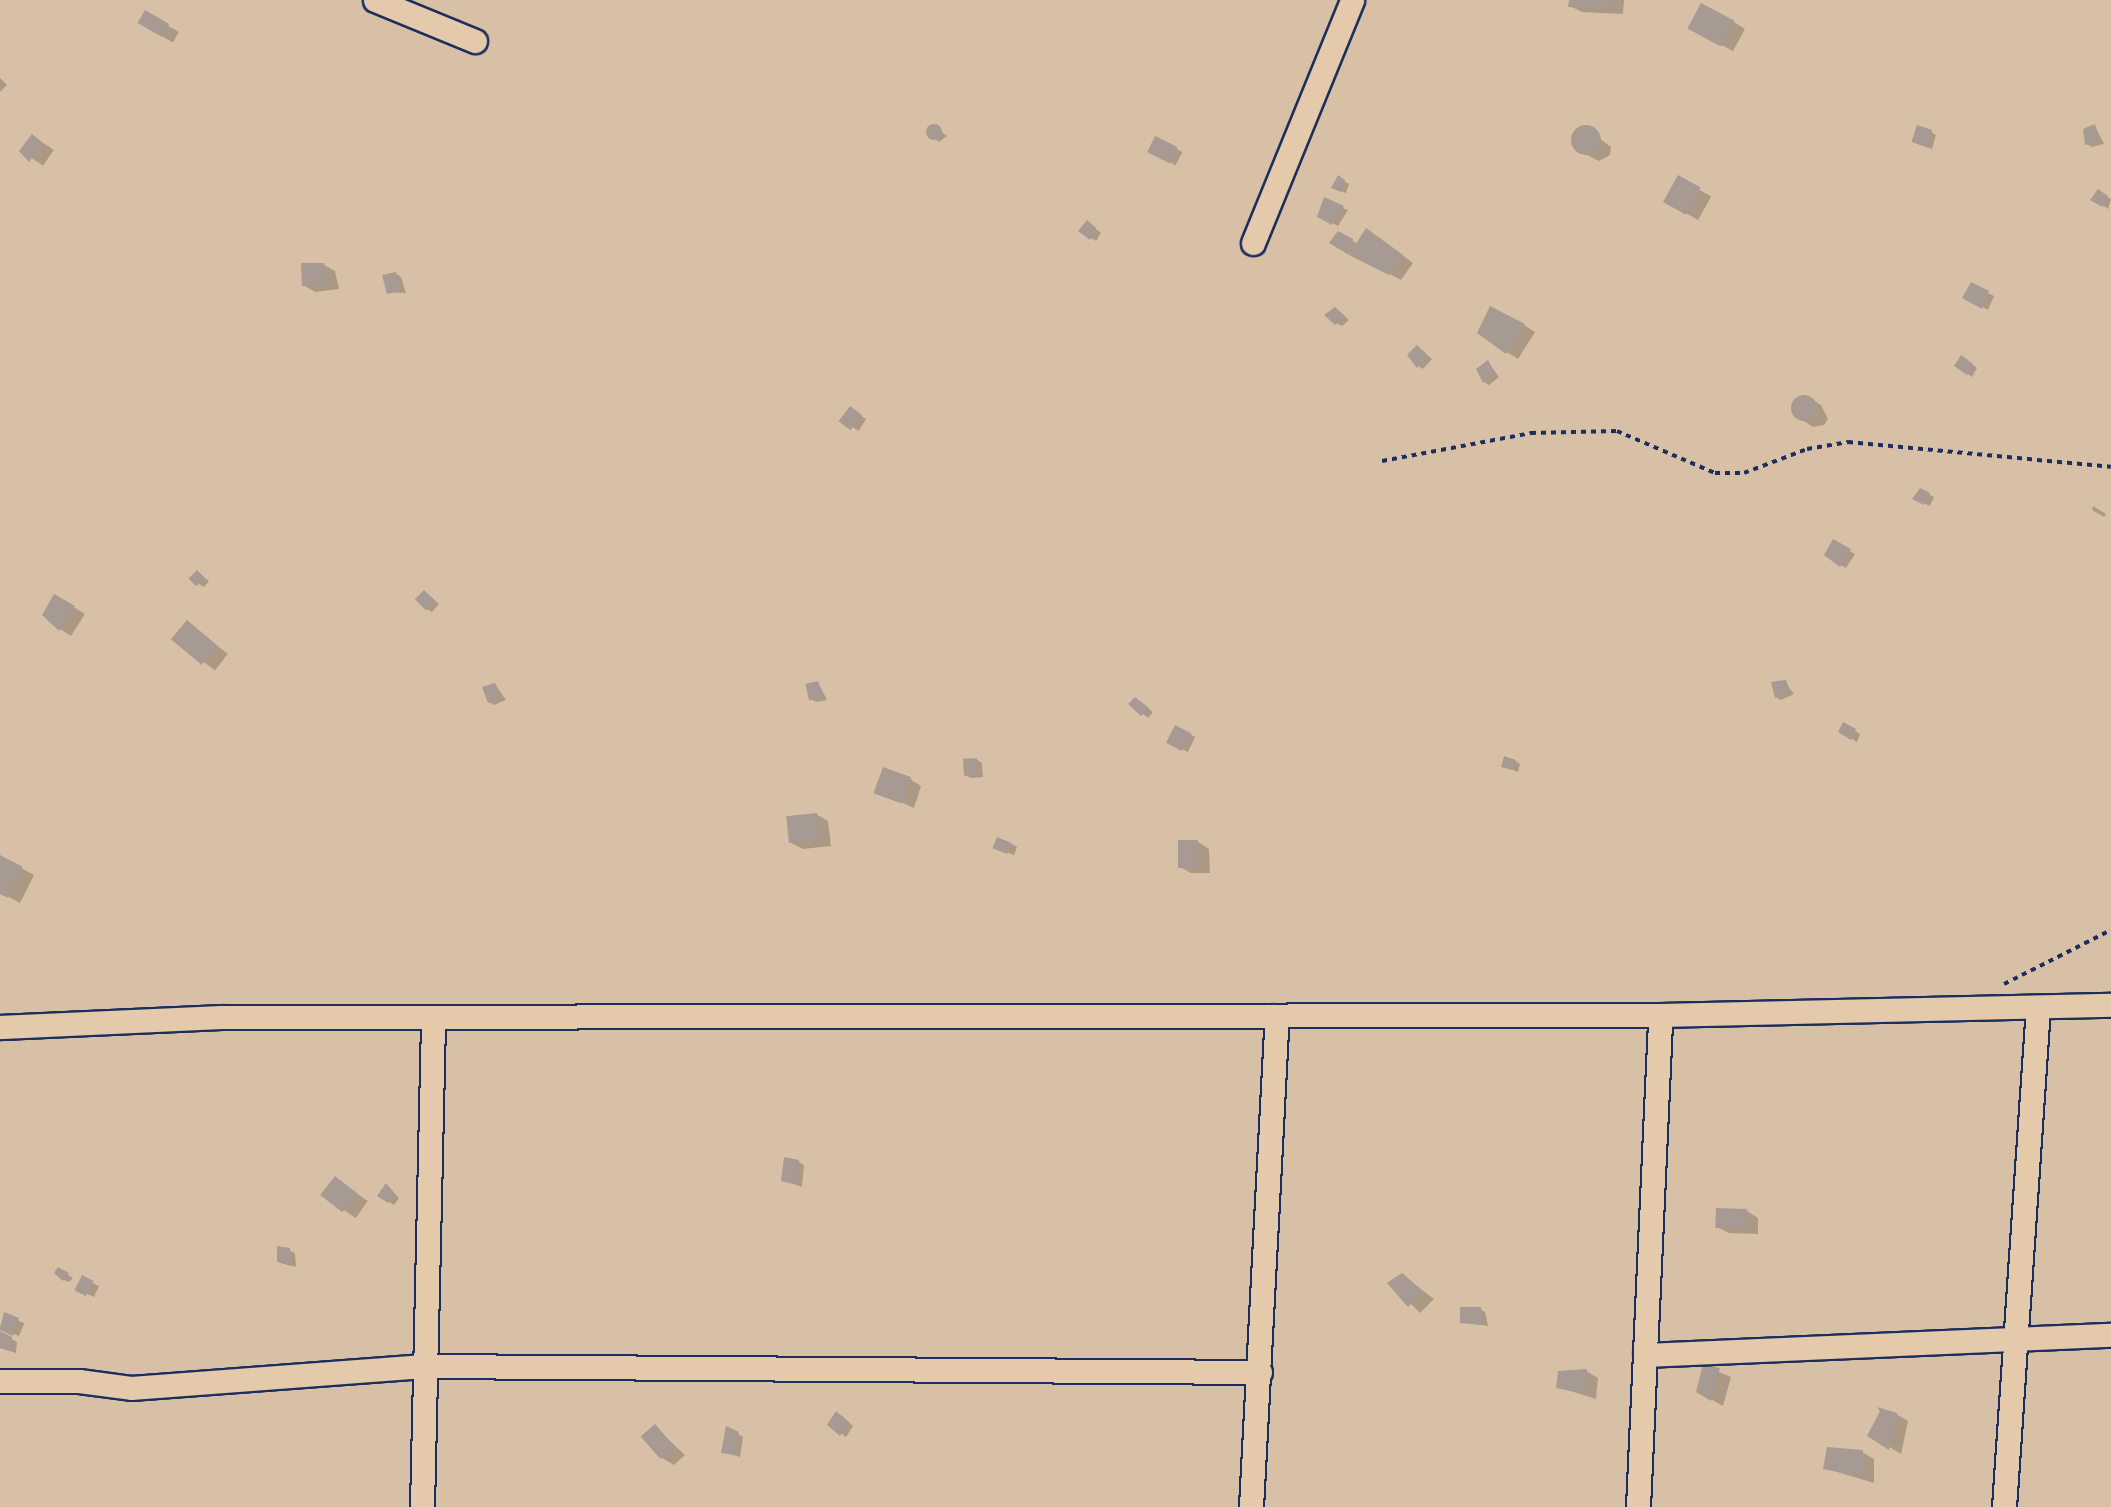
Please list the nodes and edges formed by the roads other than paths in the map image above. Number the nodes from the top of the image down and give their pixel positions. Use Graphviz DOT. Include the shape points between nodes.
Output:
graph roads {
  1 [pos="375,0"];
  2 [pos="1352,0"];
  3 [pos="475,41"];
  4 [pos="1253,243"];
  5 [pos="2111,1005"];
  6 [pos="2038,1007"];
  7 [pos="1660,1015"];
  8 [pos="1277,1016"];
  9 [pos="433,1017"];
  10 [pos="0,1027"];
  11 [pos="2015,1335"];
  12 [pos="2111,1335"];
  13 [pos="1645,1355"];
  14 [pos="424,1366"];
  15 [pos="1260,1372"];
  16 [pos="0,1381"];
  17 [pos="422,1507"];
  18 [pos="1251,1507"];
  19 [pos="1638,1507"];
  20 [pos="2004,1507"];
  1 -- 3 [label="street"];
  2 -- 4 [label="street"];
  5 -- 6 [label="street"];
  6 -- 7 [label="street"];
  6 -- 11 [label="street"];
  7 -- 8 [label="street"];
  7 -- 13 [label="street"];
  8 -- 9 [label="street"];
  8 -- 15 [label="street"];
  9 -- 10 [label="street" via="221,1017"];
  9 -- 14 [label="street"];
  11 -- 12 [label="street"];
  11 -- 13 [label="street"];
  11 -- 20 [label="street"];
  13 -- 19 [label="street"];
  14 -- 15 [label="street"];
  14 -- 16 [label="street" via="131,1388 79,1381"];
  14 -- 17 [label="street"];
  15 -- 18 [label="street"];
}
